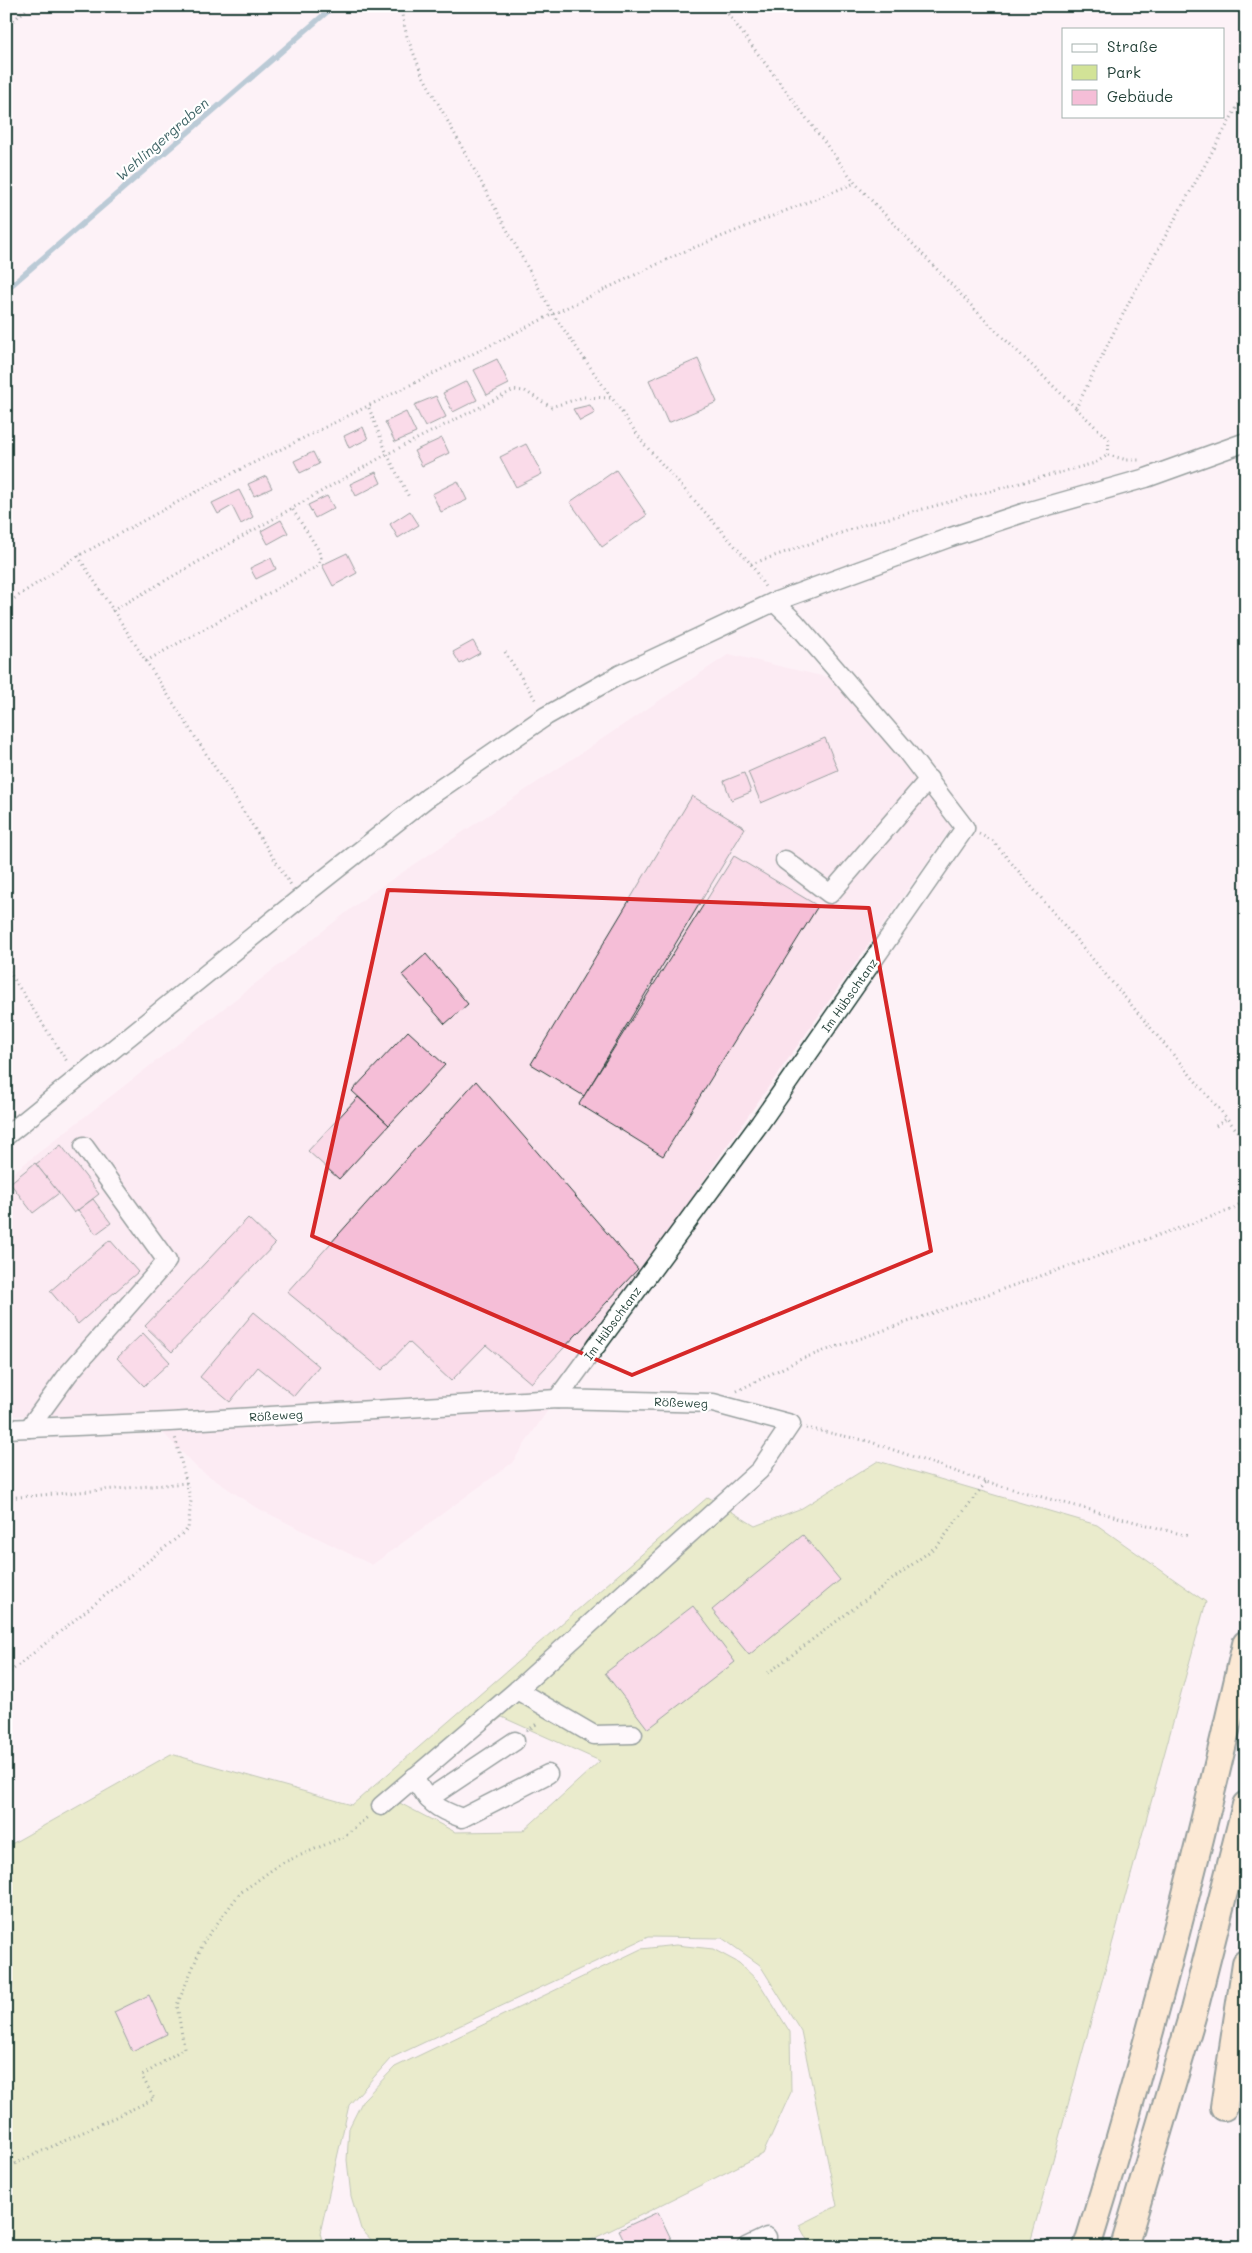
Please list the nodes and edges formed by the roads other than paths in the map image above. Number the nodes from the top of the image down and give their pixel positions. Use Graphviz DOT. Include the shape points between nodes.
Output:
graph roads {
  1 [pos="1246,442"];
  2 [pos="774,602"];
  3 [pos="929,779"];
  4 [pos="785,860"];
  5 [pos="6,1136"];
  6 [pos="84,1146"];
  7 [pos="557,1398"];
  8 [pos="29,1428"];
  9 [pos="6,1429"];
  10 [pos="1246,1644"];
  11 [pos="516,1690"];
  12 [pos="633,1734"];
  13 [pos="515,1741"];
  14 [pos="548,1774"];
  15 [pos="414,1777"];
  16 [pos="428,1799"];
  17 [pos="1246,1805"];
  18 [pos="381,1806"];
  19 [pos="1246,1963"];
  20 [pos="1224,2107"];
  21 [pos="767,2237"];
  22 [pos="746,2247"];
  23 [pos="1088,2247"];
  24 [pos="1124,2247"];
  1 -- 2 [label="street" via="1146,478 1023,513 906,552"];
  2 -- 3 [label="street" via="795,622"];
  2 -- 5 [label="street" via="619,676 546,716 427,798"];
  3 -- 4 [label="street" via="830,894"];
  3 -- 7 [label="street, Im Hübschtanz" via="965,828 760,1123"];
  6 -- 8 [label="street" via="167,1261 69,1373"];
  7 -- 8 [label="street, Rößeweg"];
  7 -- 11 [label="street, Rößeweg" via="713,1403 791,1424 760,1470"];
  8 -- 9 [label="street, Rößeweg"];
  10 -- 23 [label="highway" via="1184,1911"];
  11 -- 12 [label="street" via="594,1735"];
  11 -- 15 [label="street"];
  13 -- 16 [label="street"];
  14 -- 16 [label="street" via="462,1818 438,1809"];
  15 -- 16 [label="street"];
  15 -- 18 [label="street"];
  17 -- 24 [label="highway" via="1194,2010"];
  19 -- 20 [label="highway"];
  21 -- 22 [label="street"];
}
